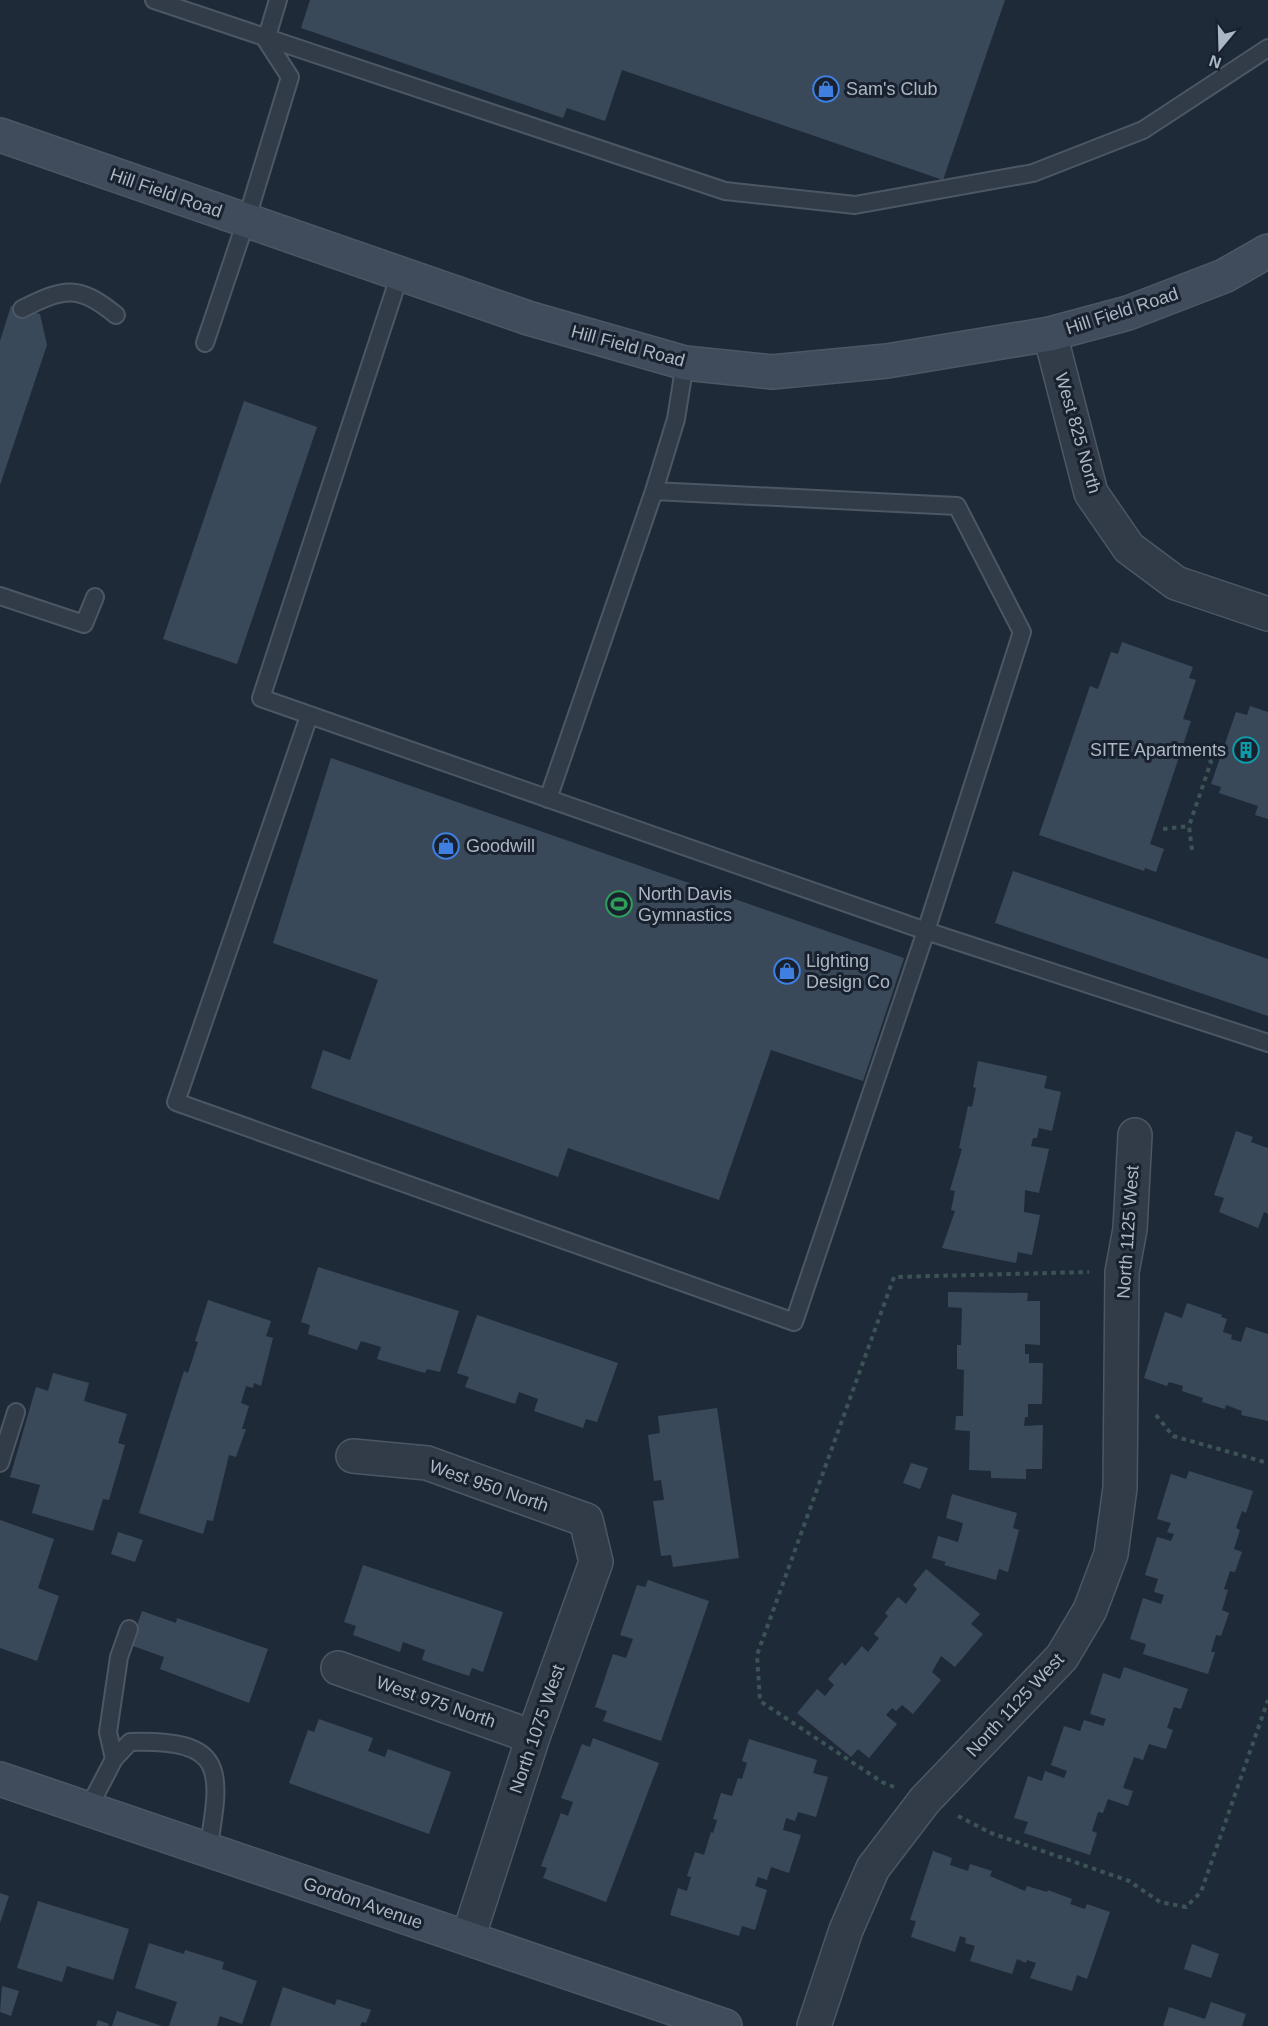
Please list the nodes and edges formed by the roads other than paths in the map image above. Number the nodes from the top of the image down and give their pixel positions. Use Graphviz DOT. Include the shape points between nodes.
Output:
graph roads {
  1 [pos="154,0"];
  2 [pos="278,0"];
  3 [pos="266,40"];
  4 [pos="1268,48"];
  5 [pos="0,135"];
  6 [pos="246,220"];
  7 [pos="1268,251"];
  8 [pos="400,274"];
  9 [pos="22,309"];
  10 [pos="116,315"];
  11 [pos="1050,334"];
  12 [pos="205,343"];
  13 [pos="685,363"];
  14 [pos="654,491"];
  15 [pos="0,596"];
  16 [pos="95,597"];
  17 [pos="1268,614"];
  18 [pos="309,716"];
  19 [pos="548,799"];
  20 [pos="926,931"];
  21 [pos="1268,1044"];
  22 [pos="1135,1135"];
  23 [pos="16,1412"];
  24 [pos="353,1456"];
  25 [pos="0,1463"];
  26 [pos="586,1520"];
  27 [pos="129,1629"];
  28 [pos="338,1668"];
  29 [pos="533,1737"];
  30 [pos="114,1760"];
  31 [pos="0,1779"];
  32 [pos="88,1809"];
  33 [pos="208,1850"];
  34 [pos="468,1938"];
  35 [pos="725,2026"];
  36 [pos="814,2026"];
  1 -- 3 [label="lane"];
  2 -- 3 [label="lane"];
  3 -- 4 [label="lane" via="725,191 855,205 1033,173 1143,130"];
  3 -- 6 [label="lane" via="290,77"];
  5 -- 6 [label="main road, Hill Field Road"];
  6 -- 8 [label="main road, Hill Field Road"];
  6 -- 12 [label="lane"];
  7 -- 11 [label="main road, Hill Field Road" via="1224,276 1128,313"];
  8 -- 13 [label="main road, Hill Field Road" via="528,318"];
  8 -- 18 [label="lane" via="261,698"];
  9 -- 10 [label="lane" via="70,290 99,302"];
  11 -- 13 [label="main road, Hill Field Road" via="887,361 772,372"];
  11 -- 17 [label="street, West 825 North" via="1092,494 1129,548 1176,583"];
  13 -- 14 [label="lane" via="676,419"];
  14 -- 19 [label="lane"];
  14 -- 20 [label="lane" via="957,506 1022,632"];
  15 -- 16 [label="lane" via="84,624"];
  18 -- 19 [label="lane"];
  18 -- 20 [label="lane" via="176,1102 794,1322"];
  19 -- 20 [label="lane"];
  20 -- 21 [label="lane"];
  22 -- 36 [label="street, North 1125 West" via="1130,1229 1122,1272 1120,1488 1111,1554 1090,1610 1062,1657 926,1800 873,1868 846,1930"];
  23 -- 25 [label="lane"];
  24 -- 26 [label="street, West 950 North" via="427,1463"];
  26 -- 29 [label="street, North 1075 West" via="596,1562"];
  27 -- 30 [label="lane" via="119,1658 108,1732"];
  28 -- 29 [label="street, West 975 North"];
  29 -- 34 [label="street, North 1075 West"];
  30 -- 32 [label="lane"];
  30 -- 33 [label="lane" via="130,1742 159,1741 199,1750 213,1766 218,1795"];
  31 -- 32 [label="main road, Gordon Avenue"];
  32 -- 33 [label="main road, Gordon Avenue"];
  33 -- 34 [label="main road, Gordon Avenue"];
  34 -- 35 [label="main road, Gordon Avenue"];
}
